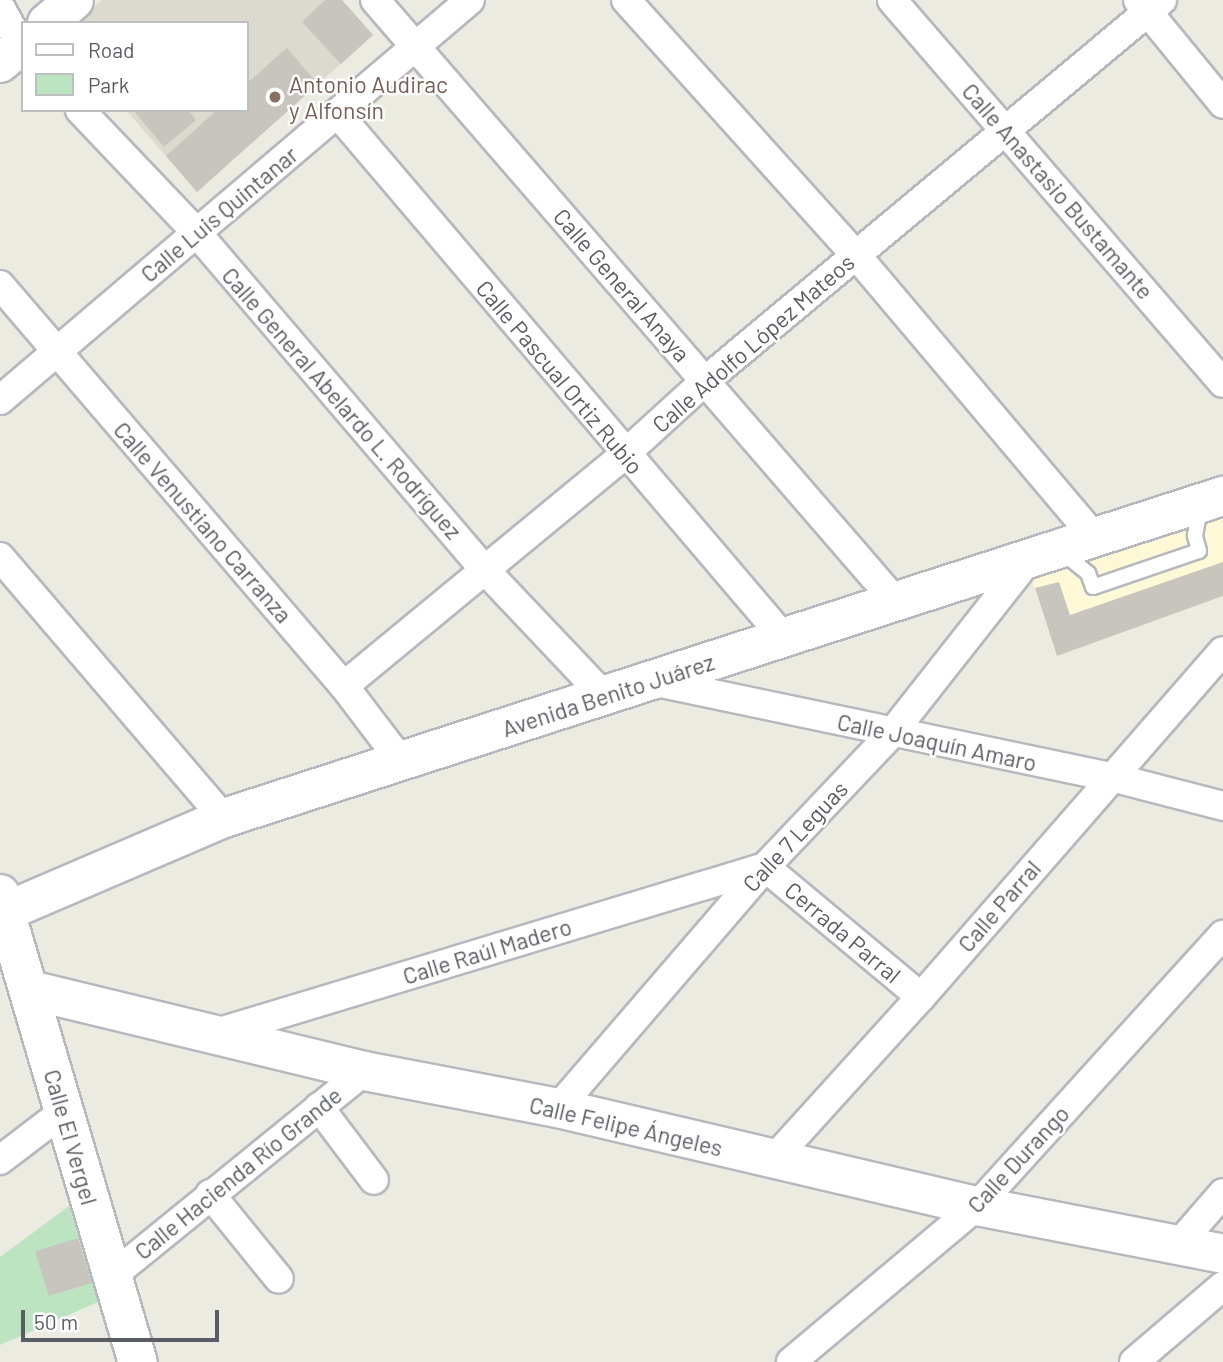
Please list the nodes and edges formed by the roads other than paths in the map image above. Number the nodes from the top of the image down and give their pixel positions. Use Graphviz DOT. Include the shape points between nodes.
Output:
graph roads {
  1 [pos="74,0"];
  2 [pos="375,0"];
  3 [pos="470,0"];
  4 [pos="626,0"];
  5 [pos="892,0"];
  6 [pos="1150,4"];
  7 [pos="0,7"];
  8 [pos="50,21"];
  9 [pos="21,42"];
  10 [pos="415,44"];
  11 [pos="1223,104"];
  12 [pos="82,112"];
  13 [pos="338,114"];
  14 [pos="1006,130"];
  15 [pos="196,232"];
  16 [pos="856,255"];
  17 [pos="0,285"];
  18 [pos="57,352"];
  19 [pos="705,381"];
  20 [pos="1223,383"];
  21 [pos="0,400"];
  22 [pos="625,454"];
  23 [pos="1212,499"];
  24 [pos="1095,538"];
  25 [pos="1043,555"];
  26 [pos="0,557"];
  27 [pos="485,570"];
  28 [pos="896,602"];
  29 [pos="784,638"];
  30 [pos="1223,651"];
  31 [pos="651,681"];
  32 [pos="344,686"];
  33 [pos="604,696"];
  34 [pos="892,733"];
  35 [pos="401,761"];
  36 [pos="1111,777"];
  37 [pos="1223,806"];
  38 [pos="224,818"];
  39 [pos="765,867"];
  40 [pos="2,907"];
  41 [pos="1223,935"];
  42 [pos="30,990"];
  43 [pos="921,997"];
  44 [pos="210,1035"];
  45 [pos="364,1071"];
  46 [pos="319,1107"];
  47 [pos="558,1108"];
  48 [pos="63,1112"];
  49 [pos="0,1160"];
  50 [pos="773,1160"];
  51 [pos="374,1180"];
  52 [pos="1223,1193"];
  53 [pos="209,1194"];
  54 [pos="977,1206"];
  55 [pos="1179,1244"];
  56 [pos="1223,1254"];
  57 [pos="112,1276"];
  58 [pos="279,1279"];
  59 [pos="1223,1286"];
  60 [pos="138,1362"];
  61 [pos="791,1362"];
  62 [pos="1134,1362"];
  1 -- 8 [label="street"];
  2 -- 10 [label="street, Calle General Anaya"];
  3 -- 10 [label="street, Calle Luis Quintanar"];
  4 -- 16 [label="street"];
  5 -- 14 [label="street, Calle Anastasio Bustamante"];
  6 -- 11 [label="street"];
  6 -- 14 [label="street, Calle Adolfo López Mateos"];
  7 -- 9 [label="street"];
  10 -- 13 [label="street, Calle Luis Quintanar"];
  10 -- 19 [label="street, Calle General Anaya"];
  12 -- 15 [label="street, Calle General Abelardo L. Rodríguez"];
  13 -- 15 [label="street, Calle Luis Quintanar"];
  13 -- 22 [label="street, Calle Pascual Ortiz Rubio"];
  14 -- 16 [label="street, Calle Adolfo López Mateos"];
  14 -- 20 [label="street, Calle Anastasio Bustamante"];
  15 -- 18 [label="street, Calle Luis Quintanar"];
  15 -- 27 [label="street, Calle General Abelardo L. Rodríguez"];
  16 -- 19 [label="street, Calle Adolfo López Mateos"];
  16 -- 24 [label="street"];
  17 -- 18 [label="street, Calle Venustiano Carranza"];
  18 -- 21 [label="street, Calle Luis Quintanar"];
  18 -- 32 [label="street, Calle Venustiano Carranza"];
  19 -- 22 [label="street, Calle Adolfo López Mateos"];
  19 -- 28 [label="street, Calle General Anaya"];
  22 -- 27 [label="street, Calle Adolfo López Mateos"];
  22 -- 29 [label="street, Calle Pascual Ortiz Rubio"];
  23 -- 24 [label="street, Avenida Benito Juárez"];
  23 -- 25 [label="lane" via="1195,537 1199,551 1093,587 1088,573"];
  24 -- 25 [label="street, Avenida Benito Juárez"];
  25 -- 28 [label="street, Avenida Benito Juárez"];
  25 -- 34 [label="street, Calle 7 Leguas"];
  26 -- 38 [label="street"];
  27 -- 32 [label="street, Calle Adolfo López Mateos"];
  27 -- 33 [label="street, Calle General Abelardo L. Rodríguez"];
  28 -- 29 [label="street, Avenida Benito Juárez"];
  29 -- 31 [label="street, Avenida Benito Juárez"];
  30 -- 36 [label="street, Calle Parral"];
  31 -- 33 [label="street, Avenida Benito Juárez"];
  31 -- 34 [label="street, Calle Joaquín Amaro"];
  32 -- 35 [label="street, Calle Venustiano Carranza"];
  33 -- 35 [label="street, Avenida Benito Juárez"];
  34 -- 36 [label="street, Calle Joaquín Amaro"];
  34 -- 39 [label="street, Calle 7 Leguas"];
  35 -- 38 [label="street, Avenida Benito Juárez"];
  36 -- 37 [label="street, Calle Joaquín Amaro"];
  36 -- 43 [label="street, Calle Parral"];
  38 -- 40 [label="street, Avenida Benito Juárez"];
  39 -- 43 [label="street, Cerrada Parral"];
  39 -- 44 [label="street, Calle Raúl Madero"];
  39 -- 47 [label="street, Calle 7 Leguas"];
  40 -- 42 [label="street, Calle El Vergel"];
  41 -- 54 [label="street, Calle Durango"];
  42 -- 44 [label="street, Calle Felipe Ángeles"];
  42 -- 48 [label="street, Calle El Vergel"];
  43 -- 50 [label="street, Calle Parral"];
  44 -- 45 [label="street, Calle Felipe Ángeles"];
  45 -- 46 [label="street, Calle Hacienda Río Grande"];
  45 -- 47 [label="street, Calle Felipe Ángeles"];
  46 -- 51 [label="street"];
  46 -- 53 [label="street, Calle Hacienda Río Grande"];
  47 -- 50 [label="street, Calle Felipe Ángeles"];
  48 -- 49 [label="street"];
  48 -- 57 [label="street, Calle El Vergel"];
  50 -- 54 [label="street, Calle Felipe Ángeles"];
  52 -- 55 [label="street"];
  53 -- 57 [label="street, Calle Hacienda Río Grande"];
  53 -- 58 [label="street"];
  54 -- 55 [label="street, Calle Felipe Ángeles"];
  54 -- 61 [label="street, Calle Durango"];
  55 -- 56 [label="street, Calle Felipe Ángeles"];
  57 -- 60 [label="street, Calle El Vergel"];
  59 -- 62 [label="street"];
}
